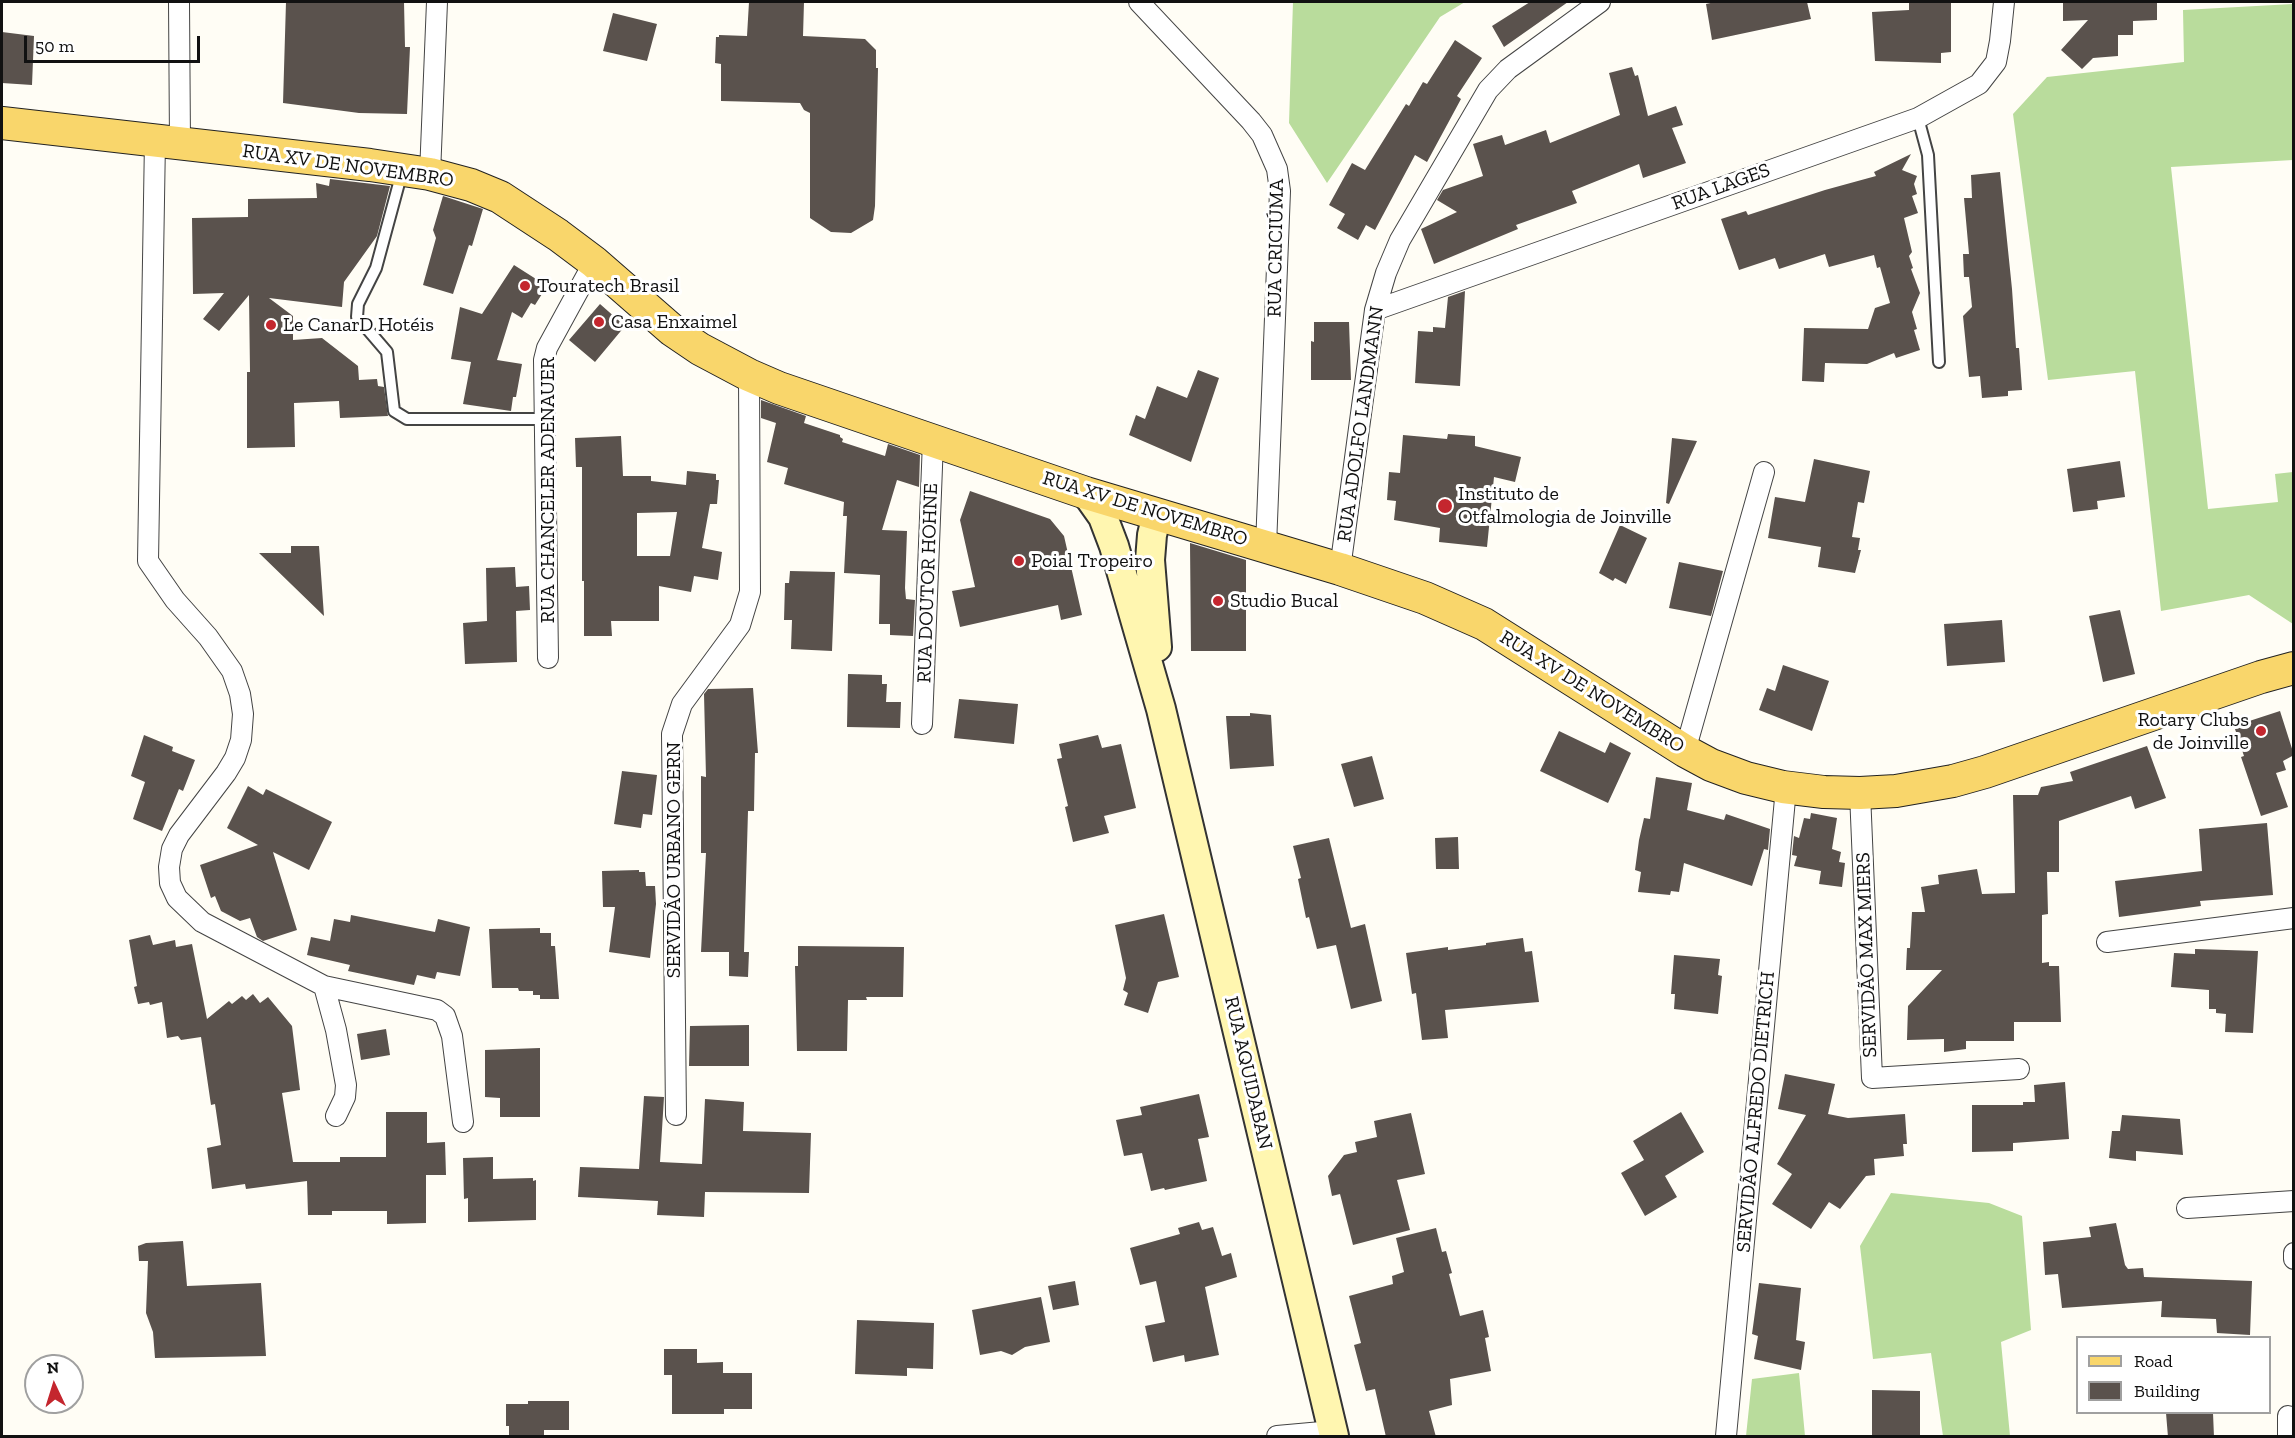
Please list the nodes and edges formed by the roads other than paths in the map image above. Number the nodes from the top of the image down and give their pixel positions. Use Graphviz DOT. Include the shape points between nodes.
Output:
graph roads {
  1 [pos="179,2"];
  2 [pos="437,2"];
  3 [pos="1139,2"];
  4 [pos="1600,2"];
  5 [pos="2004,2"];
  6 [pos="1918,117"];
  7 [pos="2,123"];
  8 [pos="168,141"];
  9 [pos="416,172"];
  10 [pos="594,262"];
  11 [pos="1375,310"];
  12 [pos="1939,362"];
  13 [pos="749,375"];
  14 [pos="545,419"];
  15 [pos="933,441"];
  16 [pos="1764,472"];
  17 [pos="1086,493"];
  18 [pos="1157,514"];
  19 [pos="1266,546"];
  20 [pos="1340,569"];
  21 [pos="548,658"];
  22 [pos="2294,668"];
  23 [pos="1161,709"];
  24 [pos="922,724"];
  25 [pos="1685,751"];
  26 [pos="1786,788"];
  27 [pos="1860,793"];
  28 [pos="2294,918"];
  29 [pos="2106,942"];
  30 [pos="324,986"];
  31 [pos="2019,1069"];
  32 [pos="676,1115"];
  33 [pos="336,1116"];
  34 [pos="463,1122"];
  35 [pos="2294,1201"];
  36 [pos="2187,1208"];
  37 [pos="2294,1253"];
  38 [pos="2294,1259"];
  39 [pos="2288,1416"];
  40 [pos="1334,1434"];
  41 [pos="1277,1437"];
  42 [pos="1726,1437"];
  43 [pos="2288,1437"];
  1 -- 8 [label="street"];
  2 -- 9 [label="street"];
  3 -- 19 [label="street, RUA CRICIÚMA" via="1251,121 1262,135 1277,169 1280,191"];
  4 -- 11 [label="street, RUA ADOLFO LANDMANN" via="1508,69 1488,90 1400,240"];
  5 -- 6 [label="street, RUA LAGES" via="1996,62 1979,84"];
  6 -- 11 [label="street, RUA LAGES"];
  6 -- 12 [label="lane" via="1928,155"];
  7 -- 8 [label="main road, RUA XV DE NOVEMBRO"];
  8 -- 9 [label="main road, RUA XV DE NOVEMBRO"];
  8 -- 30 [label="street" via="148,561 232,671 243,714 242,740 235,758 172,849 170,883 177,898 202,922"];
  9 -- 10 [label="main road, RUA XV DE NOVEMBRO" via="471,185 500,197"];
  9 -- 14 [label="lane" via="358,304 357,317 387,352 394,411 407,419"];
  10 -- 13 [label="main road, RUA XV DE NOVEMBRO" via="672,330"];
  10 -- 14 [label="street, RUA CHANCELER ADENAUER" via="547,348"];
  11 -- 20 [label="street, RUA ADOLFO LANDMANN"];
  13 -- 15 [label="main road, RUA XV DE NOVEMBRO"];
  13 -- 32 [label="street, SERVIDÃO URBANO GERN" via="750,592 740,625 682,704 672,734"];
  14 -- 21 [label="street, RUA CHANCELER ADENAUER"];
  15 -- 17 [label="main road, RUA XV DE NOVEMBRO"];
  15 -- 24 [label="street, RUA DOUTOR HOHNE"];
  16 -- 25 [label="street"];
  17 -- 18 [label="main road, RUA XV DE NOVEMBRO"];
  17 -- 23 [label="street, RUA AQUIDABAN" via="1103,517 1114,546"];
  18 -- 19 [label="main road, RUA XV DE NOVEMBRO"];
  18 -- 23 [label="street, RUA AQUIDABAN" via="1150,560"];
  19 -- 20 [label="main road, RUA XV DE NOVEMBRO"];
  20 -- 25 [label="main road, RUA XV DE NOVEMBRO" via="1425,598 1484,624"];
  22 -- 27 [label="main road, RUA XV DE NOVEMBRO" via="1985,772 1906,789"];
  23 -- 40 [label="street, RUA AQUIDABAN"];
  25 -- 26 [label="main road, RUA XV DE NOVEMBRO" via="1746,778"];
  26 -- 27 [label="main road, RUA XV DE NOVEMBRO"];
  26 -- 42 [label="street, SERVIDÃO ALFREDO DIETRICH"];
  27 -- 31 [label="street, SERVIDÃO MAX MIERS" via="1872,1078"];
  28 -- 29 [label="street"];
  30 -- 33 [label="street" via="346,1085"];
  30 -- 34 [label="street" via="437,1010 445,1016 452,1036"];
  35 -- 36 [label="street"];
  37 -- 38 [label="street"];
  39 -- 43 [label="street"];
  40 -- 41 [label="street"];
}
